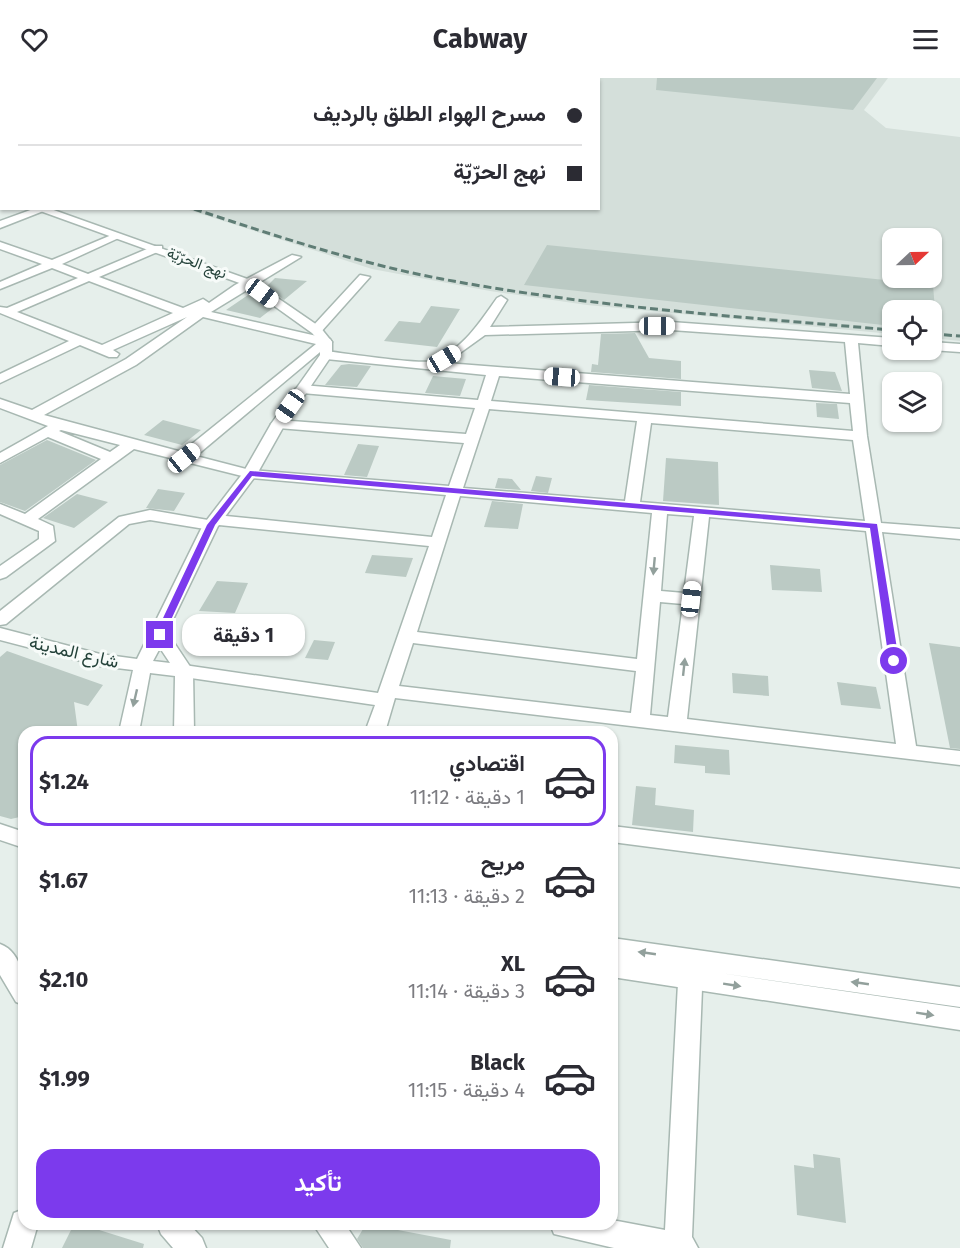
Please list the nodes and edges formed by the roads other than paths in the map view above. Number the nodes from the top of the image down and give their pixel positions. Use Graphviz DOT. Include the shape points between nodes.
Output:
graph roads {
  1 [pos="37,210"];
  2 [pos="42,210"];
  3 [pos="0,225"];
  4 [pos="118,236"];
  5 [pos="0,246"];
  6 [pos="158,249"];
  7 [pos="296,257"];
  8 [pos="52,265"];
  9 [pos="364,277"];
  10 [pos="88,278"];
  11 [pos="249,283"];
  12 [pos="0,286"];
  13 [pos="501,300"];
  14 [pos="2,311"];
  15 [pos="182,311"];
  16 [pos="198,315"];
  17 [pos="316,330"];
  18 [pos="482,331"];
  19 [pos="851,338"];
  20 [pos="79,341"];
  21 [pos="882,341"];
  22 [pos="942,347"];
  23 [pos="326,348"];
  24 [pos="960,348"];
  25 [pos="102,350"];
  26 [pos="131,362"];
  27 [pos="431,367"];
  28 [pos="494,372"];
  29 [pos="0,380"];
  30 [pos="302,389"];
  31 [pos="857,399"];
  32 [pos="0,403"];
  33 [pos="483,405"];
  34 [pos="34,415"];
  35 [pos="645,416"];
  36 [pos="278,424"];
  37 [pos="54,429"];
  38 [pos="860,436"];
  39 [pos="472,439"];
  40 [pos="131,444"];
  41 [pos="112,458"];
  42 [pos="184,458"];
  43 [pos="0,459"];
  44 [pos="250,474"];
  45 [pos="454,490"];
  46 [pos="632,505"];
  47 [pos="660,508"];
  48 [pos="0,509"];
  49 [pos="702,511"];
  50 [pos="26,519"];
  51 [pos="213,522"];
  52 [pos="874,525"];
  53 [pos="960,534"];
  54 [pos="436,542"];
  55 [pos="0,574"];
  56 [pos="651,596"];
  57 [pos="691,599"];
  58 [pos="0,620"];
  59 [pos="0,634"];
  60 [pos="160,635"];
  61 [pos="405,636"];
  62 [pos="143,664"];
  63 [pos="645,666"];
  64 [pos="184,671"];
  65 [pos="385,695"];
  66 [pos="640,720"];
  67 [pos="677,725"];
  68 [pos="130,726"];
  69 [pos="184,726"];
  70 [pos="377,726"];
  71 [pos="907,751"];
  72 [pos="960,758"];
  73 [pos="0,832"];
  74 [pos="618,835"];
  75 [pos="18,838"];
  76 [pos="960,878"];
  77 [pos="618,950"];
  78 [pos="0,954"];
  79 [pos="618,967"];
  80 [pos="691,969"];
  81 [pos="18,985"];
  82 [pos="960,997"];
  83 [pos="960,1019"];
  84 [pos="22,1230"];
  85 [pos="176,1230"];
  86 [pos="332,1230"];
  87 [pos="593,1230"];
  88 [pos="17,1248"];
  89 [pos="192,1248"];
  90 [pos="346,1248"];
  91 [pos="681,1248"];
  1 -- 3 [label="street"];
  2 -- 4 [label="street, نهج الحرّيّة"];
  4 -- 6 [label="street, نهج الحرّيّة"];
  4 -- 8 [label="street"];
  5 -- 8 [label="street"];
  6 -- 10 [label="street"];
  6 -- 11 [label="street, نهج الحرّيّة"];
  7 -- 11 [label="street"];
  8 -- 10 [label="street"];
  8 -- 12 [label="street"];
  9 -- 17 [label="street"];
  10 -- 14 [label="street"];
  10 -- 15 [label="street"];
  11 -- 15 [label="street"];
  11 -- 16 [label="street"];
  11 -- 17 [label="street, نهج الحرّيّة"];
  13 -- 18 [label="street"];
  14 -- 20 [label="street"];
  15 -- 16 [label="street"];
  15 -- 25 [label="street"];
  16 -- 23 [label="street"];
  16 -- 26 [label="street"];
  17 -- 23 [label="street, نهج الحرّيّة"];
  18 -- 19 [label="street" via="671,326"];
  18 -- 27 [label="street"];
  19 -- 21 [label="street"];
  19 -- 31 [label="street"];
  20 -- 25 [label="street"];
  20 -- 29 [label="street"];
  22 -- 24 [label="street"];
  23 -- 27 [label="street"];
  23 -- 30 [label="street"];
  23 -- 42 [label="street"];
  25 -- 26 [label="street"];
  26 -- 34 [label="street"];
  27 -- 28 [label="street"];
  28 -- 31 [label="street"];
  28 -- 33 [label="street"];
  30 -- 33 [label="street"];
  30 -- 36 [label="street"];
  31 -- 38 [label="street"];
  32 -- 34 [label="street"];
  33 -- 35 [label="street"];
  33 -- 39 [label="street"];
  34 -- 37 [label="street"];
  35 -- 38 [label="street"];
  35 -- 46 [label="street"];
  36 -- 39 [label="street"];
  36 -- 44 [label="street"];
  37 -- 40 [label="street"];
  37 -- 41 [label="street"];
  37 -- 43 [label="street"];
  38 -- 52 [label="street"];
  39 -- 45 [label="street"];
  40 -- 41 [label="street"];
  40 -- 42 [label="street"];
  41 -- 50 [label="street"];
  42 -- 44 [label="street"];
  44 -- 45 [label="street"];
  44 -- 51 [label="street"];
  45 -- 46 [label="street"];
  45 -- 54 [label="street"];
  46 -- 47 [label="street"];
  47 -- 49 [label="street"];
  47 -- 56 [label="street, one-way"];
  48 -- 50 [label="street"];
  49 -- 52 [label="street"];
  49 -- 57 [label="street"];
  50 -- 55 [label="street" via="47,529 47,541"];
  51 -- 54 [label="street"];
  51 -- 58 [label="street" via="150,515 124,520"];
  51 -- 60 [label="street"];
  52 -- 53 [label="street"];
  52 -- 71 [label="street"];
  54 -- 61 [label="street"];
  56 -- 57 [label="street"];
  56 -- 63 [label="street"];
  67 -- 57 [label="street, one-way"];
  59 -- 62 [label="street, شارع المدينة" via="100,660"];
  60 -- 62 [label="street"];
  60 -- 64 [label="street"];
  61 -- 63 [label="street"];
  61 -- 65 [label="street"];
  62 -- 64 [label="street, شارع المدينة"];
  62 -- 68 [label="street, one-way"];
  63 -- 66 [label="street"];
  64 -- 65 [label="street, شارع المدينة"];
  64 -- 69 [label="street"];
  65 -- 66 [label="street, شارع المدينة"];
  65 -- 70 [label="street"];
  66 -- 67 [label="street, شارع المدينة"];
  67 -- 71 [label="street, شارع المدينة"];
  71 -- 72 [label="street, شارع المدينة"];
  73 -- 75 [label="street"];
  74 -- 76 [label="street"];
  80 -- 77 [label="street, one-way"];
  78 -- 81 [label="street"];
  79 -- 80 [label="street"];
  82 -- 80 [label="street, one-way"];
  80 -- 83 [label="street, one-way"];
  80 -- 91 [label="street"];
  84 -- 88 [label="street"];
  85 -- 89 [label="street"];
  86 -- 90 [label="street"];
  87 -- 91 [label="street"];
}
